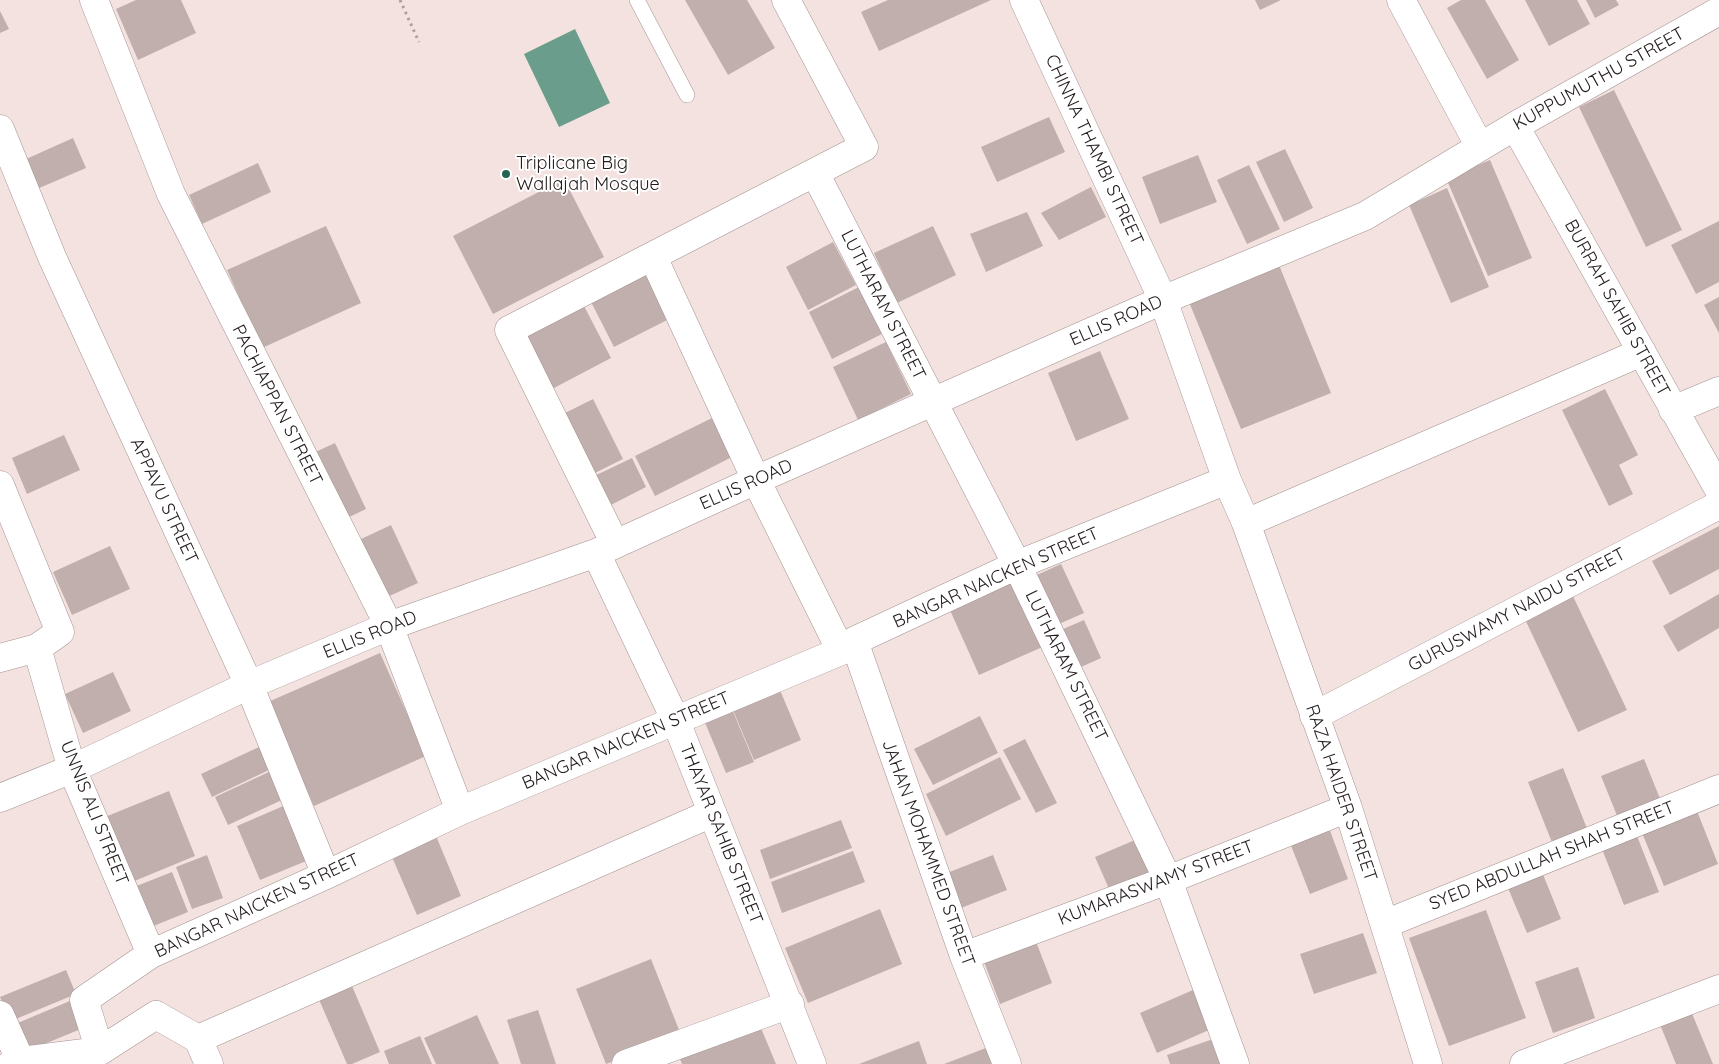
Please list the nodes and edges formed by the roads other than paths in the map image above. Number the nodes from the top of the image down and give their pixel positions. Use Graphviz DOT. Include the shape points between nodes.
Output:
graph roads {
  1 [pos="94,0"];
  2 [pos="637,0"];
  3 [pos="786,0"];
  4 [pos="1024,0"];
  5 [pos="1401,0"];
  6 [pos="1719,11"];
  7 [pos="687,95"];
  8 [pos="1516,126"];
  9 [pos="0,129"];
  10 [pos="1480,147"];
  11 [pos="816,173"];
  12 [pos="654,257"];
  13 [pos="1164,300"];
  14 [pos="1642,352"];
  15 [pos="1719,391"];
  16 [pos="932,402"];
  17 [pos="1673,410"];
  18 [pos="756,480"];
  19 [pos="1227,480"];
  20 [pos="0,486"];
  21 [pos="1719,490"];
  22 [pos="1719,504"];
  23 [pos="1246,523"];
  24 [pos="606,549"];
  25 [pos="1018,565"];
  26 [pos="389,626"];
  27 [pos="847,646"];
  28 [pos="37,648"];
  29 [pos="0,658"];
  30 [pos="249,685"];
  31 [pos="1314,716"];
  32 [pos="675,719"];
  33 [pos="72,769"];
  34 [pos="1719,789"];
  35 [pos="0,798"];
  36 [pos="1348,808"];
  37 [pos="460,811"];
  38 [pos="712,814"];
  39 [pos="326,875"];
  40 [pos="1168,880"];
  41 [pos="1385,924"];
  42 [pos="151,954"];
  43 [pos="964,956"];
  44 [pos="1719,989"];
  45 [pos="790,1004"];
  46 [pos="0,1015"];
  47 [pos="198,1039"];
  48 [pos="100,1051"];
  49 [pos="18,1063"];
  50 [pos="209,1064"];
  51 [pos="626,1064"];
  52 [pos="812,1064"];
  53 [pos="1007,1064"];
  54 [pos="1235,1064"];
  55 [pos="1428,1064"];
  56 [pos="1524,1064"];
  1 -- 26 [label="street, PACHIAPPAN STREET" via="171,194"];
  2 -- 7 [label="lane"];
  3 -- 11 [label="street" via="864,147"];
  4 -- 13 [label="street, CHINNA THAMBI STREET"];
  5 -- 10 [label="street"];
  6 -- 8 [label="street, KUPPUMUTHU STREET"];
  8 -- 10 [label="street, KUPPUMUTHU STREET"];
  8 -- 14 [label="street, BURRAH SAHIB STREET"];
  9 -- 30 [label="street, APPAVU STREET" via="52,256"];
  10 -- 13 [label="street, ELLIS ROAD" via="1365,216"];
  11 -- 12 [label="street"];
  11 -- 16 [label="street, LUTHARAM STREET"];
  12 -- 18 [label="street, JAHAN MOHAMMED STREET"];
  12 -- 24 [label="street, THAYAR SAHIB STREET" via="509,330"];
  13 -- 16 [label="street, ELLIS ROAD"];
  13 -- 19 [label="street, CHINNA THAMBI STREET"];
  14 -- 17 [label="street, BURRAH SAHIB STREET"];
  14 -- 23 [label="street"];
  15 -- 17 [label="street"];
  16 -- 18 [label="street, ELLIS ROAD"];
  16 -- 25 [label="street, LUTHARAM STREET"];
  17 -- 21 [label="street, BURRAH SAHIB STREET"];
  18 -- 24 [label="street, ELLIS ROAD"];
  18 -- 27 [label="street, JAHAN MOHAMMED STREET"];
  19 -- 23 [label="street, RAZA HAIDER STREET"];
  19 -- 25 [label="street, BANGAR NAICKEN STREET"];
  20 -- 28 [label="street" via="60,632"];
  22 -- 31 [label="street, GURUSWAMY NAIDU STREET"];
  23 -- 31 [label="street, RAZA HAIDER STREET"];
  24 -- 26 [label="street, ELLIS ROAD"];
  24 -- 32 [label="street, THAYAR SAHIB STREET"];
  25 -- 27 [label="street, BANGAR NAICKEN STREET"];
  25 -- 40 [label="street, LUTHARAM STREET"];
  26 -- 30 [label="street, ELLIS ROAD"];
  26 -- 37 [label="street, PACHIAPPAN STREET"];
  27 -- 32 [label="street, BANGAR NAICKEN STREET"];
  27 -- 43 [label="street, JAHAN MOHAMMED STREET"];
  28 -- 29 [label="street"];
  28 -- 33 [label="street, UNNIS ALI STREET"];
  30 -- 33 [label="street, ELLIS ROAD"];
  30 -- 39 [label="street, APPAVU STREET"];
  31 -- 36 [label="street, RAZA HAIDER STREET"];
  32 -- 37 [label="street, BANGAR NAICKEN STREET"];
  32 -- 38 [label="street, THAYAR SAHIB STREET"];
  33 -- 35 [label="street, ELLIS ROAD"];
  33 -- 42 [label="street, UNNIS ALI STREET"];
  34 -- 41 [label="street, SYED ABDULLAH SHAH STREET"];
  36 -- 40 [label="street, KUMARASWAMY STREET"];
  36 -- 41 [label="street, RAZA HAIDER STREET"];
  37 -- 39 [label="street, BANGAR NAICKEN STREET"];
  38 -- 45 [label="street, THAYAR SAHIB STREET"];
  38 -- 47 [label="street"];
  39 -- 42 [label="street, BANGAR NAICKEN STREET"];
  40 -- 43 [label="street, KUMARASWAMY STREET"];
  40 -- 54 [label="street, LUTHARAM STREET"];
  41 -- 55 [label="street, RAZA HAIDER STREET"];
  42 -- 48 [label="street, BANGAR NAICKEN STREET" via="84,1000"];
  43 -- 53 [label="street, JAHAN MOHAMMED STREET"];
  44 -- 56 [label="street"];
  45 -- 51 [label="street"];
  45 -- 52 [label="street, THAYAR SAHIB STREET"];
  46 -- 49 [label="street"];
  47 -- 48 [label="street" via="156,1015"];
  47 -- 50 [label="street"];
  48 -- 49 [label="street"];
}
